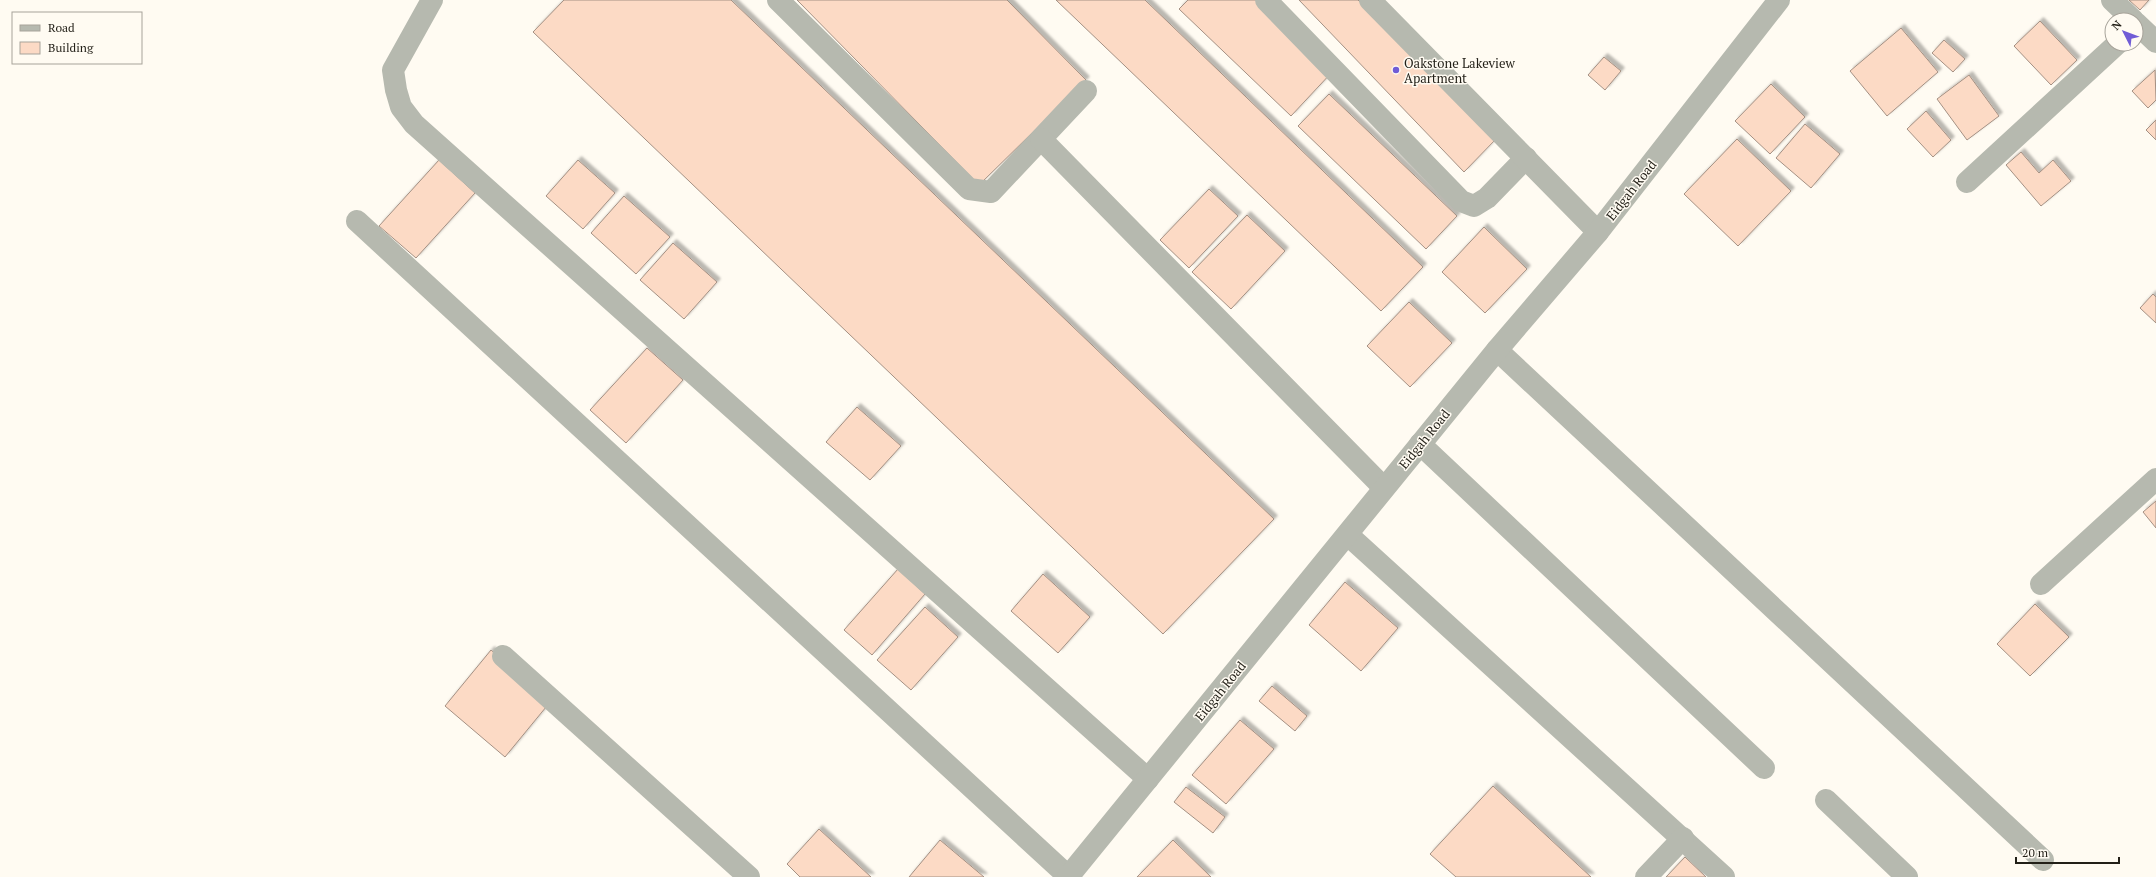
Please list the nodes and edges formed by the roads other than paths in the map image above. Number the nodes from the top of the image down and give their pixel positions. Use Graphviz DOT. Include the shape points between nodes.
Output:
graph roads {
  1 [pos="432,0"];
  2 [pos="778,0"];
  3 [pos="1266,0"];
  4 [pos="1370,0"];
  5 [pos="1779,0"];
  6 [pos="2112,0"];
  7 [pos="2124,12"];
  8 [pos="2144,31"];
  9 [pos="2156,42"];
  10 [pos="2108,52"];
  11 [pos="1086,91"];
  12 [pos="1041,139"];
  13 [pos="1526,158"];
  14 [pos="1967,182"];
  15 [pos="357,222"];
  16 [pos="1598,232"];
  17 [pos="1497,350"];
  18 [pos="1420,444"];
  19 [pos="2156,479"];
  20 [pos="1384,488"];
  21 [pos="1348,535"];
  22 [pos="2041,584"];
  23 [pos="503,656"];
  24 [pos="1764,768"];
  25 [pos="1148,779"];
  26 [pos="1826,800"];
  27 [pos="1683,838"];
  28 [pos="2043,860"];
  29 [pos="749,877"];
  30 [pos="1068,877"];
  31 [pos="1646,877"];
  32 [pos="1724,877"];
  33 [pos="1907,877"];
  1 -- 25 [label="street" via="393,70 401,107 414,124"];
  2 -- 12 [label="street" via="969,189 991,192"];
  3 -- 13 [label="street" via="1461,201 1474,206 1487,198"];
  4 -- 13 [label="street"];
  5 -- 16 [label="street, Eidgah Road"];
  6 -- 7 [label="street"];
  8 -- 9 [label="street"];
  10 -- 14 [label="street"];
  11 -- 12 [label="street"];
  12 -- 20 [label="street"];
  13 -- 16 [label="street"];
  15 -- 30 [label="street"];
  16 -- 17 [label="street, Eidgah Road"];
  17 -- 18 [label="street, Eidgah Road"];
  17 -- 28 [label="street"];
  18 -- 20 [label="street, Eidgah Road"];
  18 -- 24 [label="street"];
  19 -- 22 [label="street"];
  20 -- 21 [label="street, Eidgah Road"];
  21 -- 25 [label="street, Eidgah Road"];
  21 -- 27 [label="street"];
  23 -- 29 [label="street"];
  25 -- 30 [label="street, Eidgah Road"];
  26 -- 33 [label="street"];
  27 -- 31 [label="street"];
  27 -- 32 [label="street"];
}
